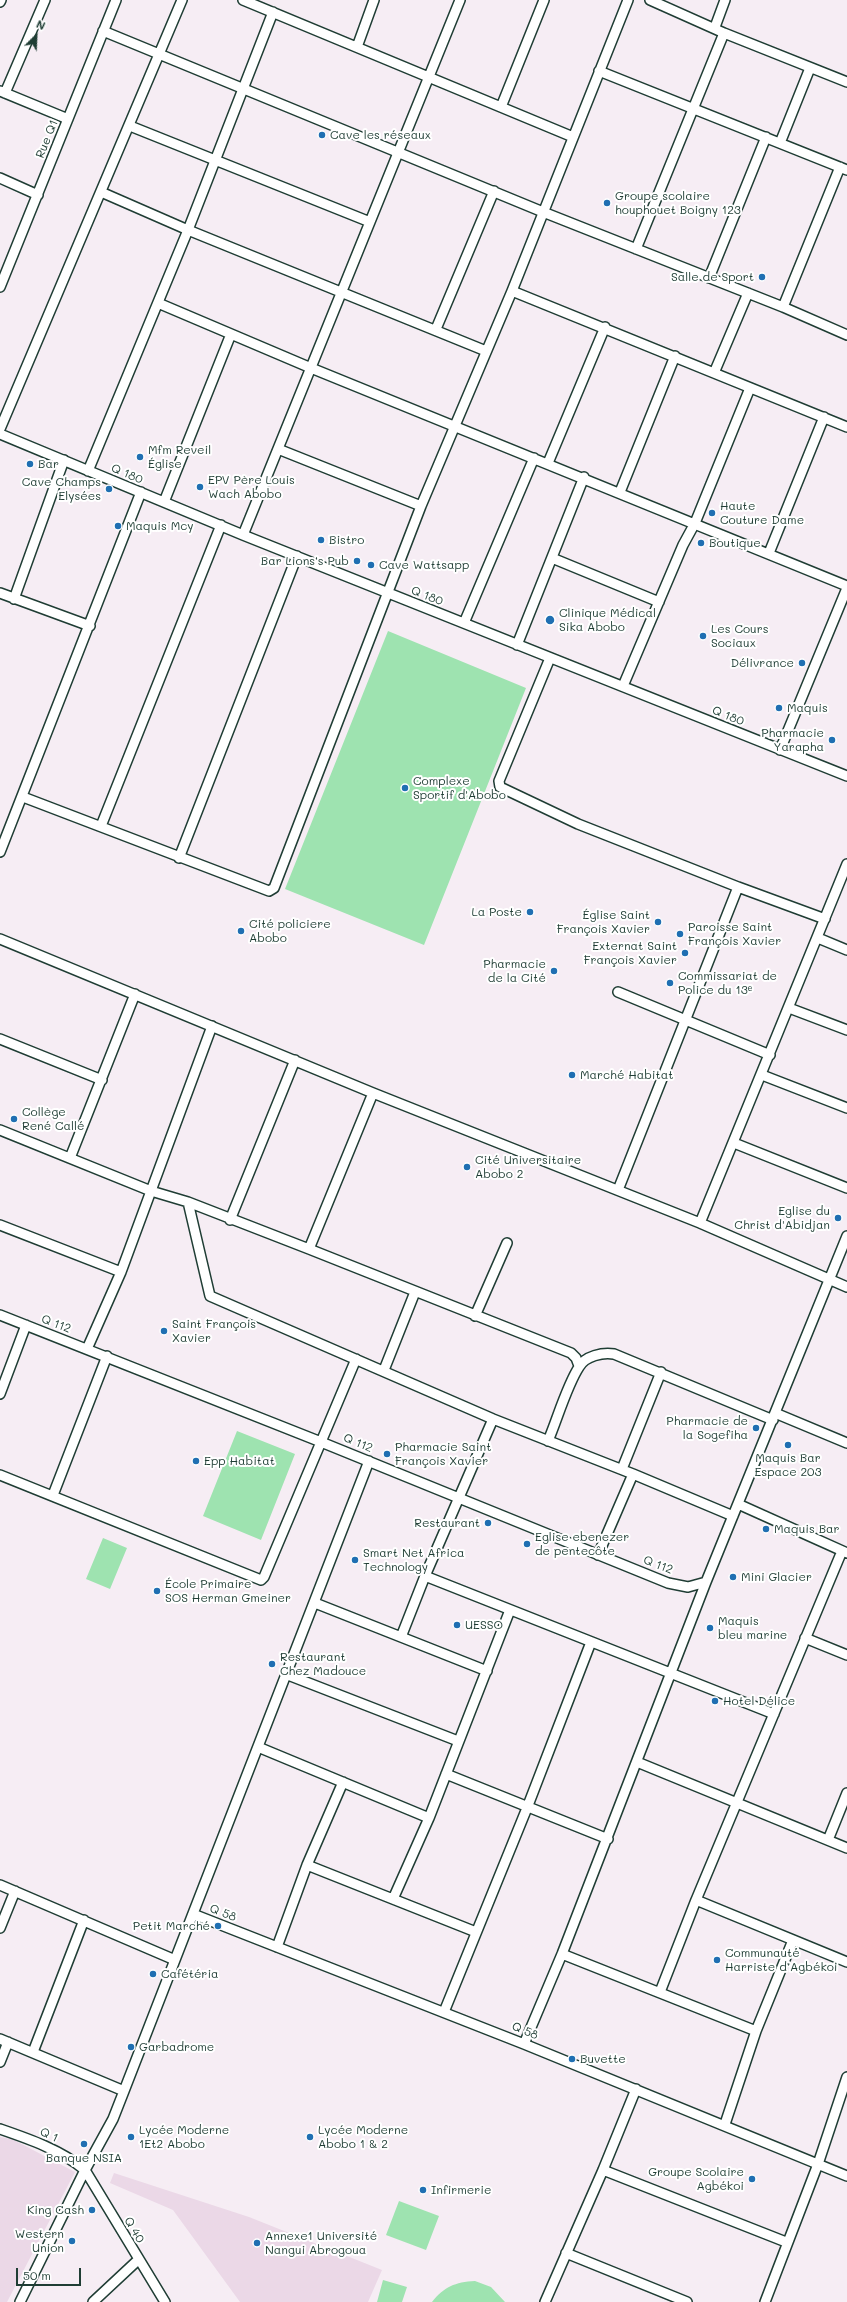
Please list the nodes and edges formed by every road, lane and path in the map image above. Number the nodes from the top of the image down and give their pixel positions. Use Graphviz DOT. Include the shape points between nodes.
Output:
graph roads {
  1 [pos="45,0"];
  2 [pos="116,0"];
  3 [pos="182,0"];
  4 [pos="243,0"];
  5 [pos="374,0"];
  6 [pos="460,0"];
  7 [pos="544,0"];
  8 [pos="628,0"];
  9 [pos="650,0"];
  10 [pos="725,0"];
  11 [pos="273,12"];
  12 [pos="715,27"];
  13 [pos="103,32"];
  14 [pos="724,33"];
  15 [pos="357,47"];
  16 [pos="160,54"];
  17 [pos="810,68"];
  18 [pos="600,71"];
  19 [pos="429,77"];
  20 [pos="847,82"];
  21 [pos="244,89"];
  22 [pos="3,92"];
  23 [pos="501,107"];
  24 [pos="693,108"];
  25 [pos="68,119"];
  26 [pos="130,126"];
  27 [pos="573,137"];
  28 [pos="766,137"];
  29 [pos="780,143"];
  30 [pos="398,152"];
  31 [pos="216,160"];
  32 [pos="843,168"];
  33 [pos="0,178"];
  34 [pos="494,191"];
  35 [pos="101,192"];
  36 [pos="38,196"];
  37 [pos="543,212"];
  38 [pos="370,222"];
  39 [pos="188,230"];
  40 [pos="636,249"];
  41 [pos="709,278"];
  42 [pos="0,287"];
  43 [pos="512,291"];
  44 [pos="342,292"];
  45 [pos="748,293"];
  46 [pos="158,303"];
  47 [pos="783,307"];
  48 [pos="605,327"];
  49 [pos="436,329"];
  50 [pos="230,334"];
  51 [pos="847,335"];
  52 [pos="486,351"];
  53 [pos="675,356"];
  54 [pos="311,368"];
  55 [pos="714,373"];
  56 [pos="750,388"];
  57 [pos="824,417"];
  58 [pos="455,426"];
  59 [pos="847,427"];
  60 [pos="0,429"];
  61 [pos="0,434"];
  62 [pos="278,449"];
  63 [pos="534,458"];
  64 [pos="64,460"];
  65 [pos="548,463"];
  66 [pos="88,471"];
  67 [pos="584,477"];
  68 [pos="140,492"];
  69 [pos="620,492"];
  70 [pos="164,502"];
  71 [pos="421,506"];
  72 [pos="695,523"];
  73 [pos="220,525"];
  74 [pos="243,535"];
  75 [pos="769,553"];
  76 [pos="297,556"];
  77 [pos="552,558"];
  78 [pos="847,587"];
  79 [pos="0,593"];
  80 [pos="387,593"];
  81 [pos="14,599"];
  82 [pos="659,602"];
  83 [pos="464,623"];
  84 [pos="90,626"];
  85 [pos="517,644"];
  86 [pos="550,658"];
  87 [pos="623,686"];
  88 [pos="780,750"];
  89 [pos="847,776"];
  90 [pos="23,797"];
  91 [pos="101,826"];
  92 [pos="1,847"];
  93 [pos="179,858"];
  94 [pos="847,866"];
  95 [pos="738,887"];
  96 [pos="825,919"];
  97 [pos="818,938"];
  98 [pos="0,939"];
  99 [pos="847,950"];
  100 [pos="618,992"];
  101 [pos="135,994"];
  102 [pos="789,1008"];
  103 [pos="685,1019"];
  104 [pos="212,1026"];
  105 [pos="847,1030"];
  106 [pos="0,1039"];
  107 [pos="770,1055"];
  108 [pos="294,1060"];
  109 [pos="762,1074"];
  110 [pos="102,1080"];
  111 [pos="373,1093"];
  112 [pos="847,1108"];
  113 [pos="0,1130"];
  114 [pos="734,1142"];
  115 [pos="70,1158"];
  116 [pos="847,1188"];
  117 [pos="618,1190"];
  118 [pos="151,1191"];
  119 [pos="188,1202"];
  120 [pos="230,1220"];
  121 [pos="700,1223"];
  122 [pos="0,1225"];
  123 [pos="847,1236"];
  124 [pos="507,1242"];
  125 [pos="309,1249"];
  126 [pos="121,1272"];
  127 [pos="829,1281"];
  128 [pos="847,1287"];
  129 [pos="415,1292"];
  130 [pos="0,1315"];
  131 [pos="475,1316"];
  132 [pos="26,1325"];
  133 [pos="87,1349"];
  134 [pos="107,1356"];
  135 [pos="356,1359"];
  136 [pos="579,1366"];
  137 [pos="384,1370"];
  138 [pos="661,1372"];
  139 [pos="0,1394"];
  140 [pos="774,1417"];
  141 [pos="493,1419"];
  142 [pos="548,1441"];
  143 [pos="321,1442"];
  144 [pos="847,1443"];
  145 [pos="370,1461"];
  146 [pos="622,1470"];
  147 [pos="633,1474"];
  148 [pos="0,1475"];
  149 [pos="53,1495"];
  150 [pos="460,1499"];
  151 [pos="738,1504"];
  152 [pos="733,1516"];
  153 [pos="845,1552"];
  154 [pos="598,1555"];
  155 [pos="425,1576"];
  156 [pos="706,1582"];
  157 [pos="315,1603"];
  158 [pos="510,1610"];
  159 [pos="401,1638"];
  160 [pos="805,1638"];
  161 [pos="591,1642"];
  162 [pos="847,1655"];
  163 [pos="487,1671"];
  164 [pos="672,1672"];
  165 [pos="288,1675"];
  166 [pos="774,1714"];
  167 [pos="458,1741"];
  168 [pos="258,1747"];
  169 [pos="637,1762"];
  170 [pos="446,1774"];
  171 [pos="343,1782"];
  172 [pos="847,1794"];
  173 [pos="738,1804"];
  174 [pos="527,1808"];
  175 [pos="429,1818"];
  176 [pos="608,1839"];
  177 [pos="828,1840"];
  178 [pos="847,1848"];
  179 [pos="307,1865"];
  180 [pos="0,1885"];
  181 [pos="15,1891"];
  182 [pos="393,1899"];
  183 [pos="696,1900"];
  184 [pos="193,1914"];
  185 [pos="84,1920"];
  186 [pos="0,1928"];
  187 [pos="476,1932"];
  188 [pos="793,1940"];
  189 [pos="276,1947"];
  190 [pos="562,1954"];
  191 [pos="175,1960"];
  192 [pos="847,1962"];
  193 [pos="660,1992"];
  194 [pos="444,2012"];
  195 [pos="756,2031"];
  196 [pos="4,2041"];
  197 [pos="524,2044"];
  198 [pos="33,2052"];
  199 [pos="0,2062"];
  200 [pos="847,2077"];
  201 [pos="636,2089"];
  202 [pos="124,2091"];
  203 [pos="725,2124"];
  204 [pos="0,2129"];
  205 [pos="818,2164"];
  206 [pos="84,2170"];
  207 [pos="604,2170"];
  208 [pos="847,2176"];
  209 [pos="786,2242"];
  210 [pos="566,2253"];
  211 [pos="138,2260"];
  212 [pos="20,2302"];
  213 [pos="93,2302"];
  214 [pos="165,2302"];
  215 [pos="545,2302"];
  216 [pos="687,2302"];
  217 [pos="765,2302"];
  1 -- 22 [label="street"];
  2 -- 13 [label="street, Rue Q1"];
  3 -- 16 [label="street"];
  4 -- 11 [label="street"];
  5 -- 15 [label="street"];
  6 -- 19 [label="street"];
  7 -- 23 [label="street"];
  8 -- 18 [label="street"];
  9 -- 12 [label="street"];
  10 -- 12 [label="street"];
  11 -- 15 [label="street"];
  11 -- 21 [label="street"];
  12 -- 14 [label="street"];
  13 -- 16 [label="street"];
  13 -- 25 [label="street, Rue Q1"];
  14 -- 17 [label="street"];
  14 -- 24 [label="street"];
  15 -- 19 [label="street"];
  16 -- 21 [label="street"];
  16 -- 26 [label="street"];
  17 -- 20 [label="street"];
  17 -- 29 [label="street"];
  18 -- 24 [label="street"];
  18 -- 27 [label="street"];
  19 -- 23 [label="street"];
  19 -- 30 [label="street"];
  21 -- 30 [label="street"];
  21 -- 31 [label="street"];
  22 -- 25 [label="street"];
  23 -- 27 [label="street"];
  24 -- 28 [label="street"];
  24 -- 40 [label="street"];
  25 -- 36 [label="street, Rue Q1"];
  26 -- 31 [label="street"];
  26 -- 35 [label="street"];
  27 -- 37 [label="street"];
  28 -- 29 [label="street"];
  28 -- 41 [label="street"];
  29 -- 32 [label="street"];
  30 -- 34 [label="street"];
  30 -- 38 [label="street"];
  31 -- 38 [label="street"];
  31 -- 39 [label="street"];
  32 -- 47 [label="street"];
  33 -- 36 [label="street"];
  34 -- 37 [label="street"];
  34 -- 49 [label="street"];
  35 -- 39 [label="street"];
  35 -- 60 [label="street"];
  36 -- 42 [label="street, Rue Q1"];
  37 -- 40 [label="street"];
  37 -- 43 [label="street"];
  38 -- 44 [label="street"];
  39 -- 44 [label="street"];
  39 -- 46 [label="street"];
  40 -- 41 [label="street"];
  41 -- 45 [label="street"];
  43 -- 48 [label="street"];
  43 -- 52 [label="street"];
  44 -- 49 [label="street"];
  44 -- 54 [label="street"];
  45 -- 47 [label="street"];
  45 -- 55 [label="street"];
  46 -- 50 [label="street"];
  46 -- 66 [label="street"];
  47 -- 51 [label="street"];
  48 -- 53 [label="street"];
  48 -- 65 [label="street"];
  49 -- 52 [label="street"];
  50 -- 54 [label="street"];
  50 -- 70 [label="street"];
  52 -- 58 [label="street"];
  53 -- 55 [label="street"];
  53 -- 69 [label="street"];
  54 -- 58 [label="street"];
  54 -- 62 [label="street"];
  55 -- 56 [label="street"];
  56 -- 57 [label="street"];
  56 -- 72 [label="street"];
  57 -- 59 [label="street"];
  57 -- 75 [label="street"];
  58 -- 63 [label="street"];
  58 -- 71 [label="street"];
  61 -- 64 [label="street, Q 180"];
  62 -- 71 [label="street"];
  62 -- 74 [label="street"];
  63 -- 65 [label="street"];
  63 -- 83 [label="street"];
  64 -- 66 [label="street, Q 180"];
  64 -- 81 [label="street"];
  65 -- 67 [label="street"];
  66 -- 68 [label="street, Q 180"];
  67 -- 69 [label="street"];
  67 -- 77 [label="street"];
  68 -- 70 [label="street, Q 180"];
  68 -- 84 [label="street"];
  69 -- 72 [label="street"];
  70 -- 73 [label="street, Q 180"];
  71 -- 80 [label="street"];
  72 -- 75 [label="street"];
  72 -- 82 [label="street"];
  73 -- 74 [label="street, Q 180"];
  73 -- 91 [label="street"];
  74 -- 76 [label="street, Q 180"];
  75 -- 78 [label="street"];
  76 -- 80 [label="street, Q 180"];
  76 -- 93 [label="street"];
  77 -- 82 [label="street"];
  77 -- 85 [label="street"];
  78 -- 88 [label="street"];
  79 -- 81 [label="street"];
  80 -- 83 [label="street, Q 180"];
  80 -- 93 [label="street" via="274,888 269,891"];
  81 -- 84 [label="street"];
  82 -- 87 [label="street"];
  83 -- 85 [label="street, Q 180"];
  84 -- 90 [label="street"];
  85 -- 86 [label="street, Q 180"];
  86 -- 87 [label="street, Q 180"];
  86 -- 95 [label="street" via="499,781 500,787 578,824"];
  87 -- 88 [label="street, Q 180"];
  88 -- 89 [label="street, Q 180"];
  90 -- 91 [label="street"];
  90 -- 92 [label="street"];
  91 -- 93 [label="street"];
  94 -- 96 [label="street"];
  95 -- 96 [label="street"];
  95 -- 103 [label="street"];
  96 -- 97 [label="street"];
  97 -- 99 [label="street"];
  97 -- 102 [label="street"];
  98 -- 101 [label="street"];
  100 -- 103 [label="street"];
  101 -- 104 [label="street"];
  101 -- 110 [label="street"];
  102 -- 105 [label="street"];
  102 -- 107 [label="street"];
  103 -- 107 [label="street"];
  103 -- 117 [label="street"];
  104 -- 108 [label="street"];
  104 -- 118 [label="street"];
  106 -- 110 [label="street"];
  107 -- 109 [label="street"];
  108 -- 111 [label="street"];
  108 -- 120 [label="street"];
  109 -- 112 [label="street"];
  109 -- 114 [label="street"];
  110 -- 115 [label="street"];
  111 -- 117 [label="street"];
  111 -- 125 [label="street"];
  113 -- 115 [label="street"];
  114 -- 116 [label="street"];
  114 -- 121 [label="street"];
  115 -- 118 [label="street"];
  117 -- 121 [label="street"];
  118 -- 119 [label="street"];
  118 -- 126 [label="street"];
  119 -- 120 [label="street"];
  119 -- 135 [label="street" via="210,1296"];
  120 -- 125 [label="street"];
  121 -- 127 [label="street"];
  122 -- 126 [label="street"];
  123 -- 127 [label="street"];
  124 -- 131 [label="street"];
  125 -- 129 [label="street"];
  126 -- 133 [label="street"];
  127 -- 128 [label="street"];
  127 -- 140 [label="street"];
  129 -- 131 [label="street"];
  129 -- 137 [label="street"];
  130 -- 132 [label="street, Q 112"];
  131 -- 136 [label="street" via="571,1353"];
  132 -- 133 [label="street, Q 112"];
  132 -- 139 [label="street"];
  133 -- 134 [label="street, Q 112"];
  134 -- 143 [label="street, Q 112"];
  134 -- 149 [label="street"];
  135 -- 137 [label="street"];
  135 -- 143 [label="street"];
  136 -- 138 [label="street" via="596,1354 604,1352"];
  136 -- 142 [label="street"];
  137 -- 141 [label="street"];
  138 -- 140 [label="street"];
  138 -- 146 [label="street"];
  140 -- 144 [label="street"];
  140 -- 151 [label="street"];
  141 -- 142 [label="street"];
  141 -- 150 [label="street"];
  142 -- 146 [label="street"];
  143 -- 145 [label="street, Q 112"];
  143 -- 149 [label="street" via="261,1580"];
  145 -- 150 [label="street, Q 112"];
  145 -- 157 [label="street"];
  146 -- 147 [label="street"];
  147 -- 152 [label="street"];
  147 -- 154 [label="street"];
  148 -- 149 [label="street"];
  150 -- 154 [label="street, Q 112"];
  150 -- 155 [label="street"];
  151 -- 152 [label="street"];
  151 -- 153 [label="street"];
  152 -- 156 [label="street"];
  153 -- 160 [label="street"];
  154 -- 156 [label="street, Q 112" via="678,1586 688,1587"];
  155 -- 158 [label="street"];
  155 -- 159 [label="street"];
  156 -- 164 [label="street"];
  157 -- 159 [label="street"];
  157 -- 165 [label="street"];
  158 -- 161 [label="street"];
  158 -- 163 [label="street"];
  159 -- 163 [label="street"];
  160 -- 162 [label="street"];
  160 -- 166 [label="street"];
  161 -- 164 [label="street"];
  161 -- 174 [label="street"];
  163 -- 167 [label="street"];
  164 -- 166 [label="street"];
  164 -- 169 [label="street"];
  165 -- 167 [label="street"];
  165 -- 168 [label="street"];
  166 -- 173 [label="street"];
  167 -- 170 [label="street"];
  168 -- 171 [label="street"];
  168 -- 184 [label="street"];
  169 -- 173 [label="street"];
  169 -- 176 [label="street"];
  170 -- 174 [label="street"];
  170 -- 175 [label="street"];
  171 -- 175 [label="street"];
  171 -- 179 [label="street"];
  172 -- 177 [label="street"];
  173 -- 177 [label="street"];
  173 -- 183 [label="street"];
  174 -- 176 [label="street"];
  174 -- 187 [label="street"];
  175 -- 182 [label="street"];
  176 -- 190 [label="street"];
  177 -- 178 [label="street"];
  179 -- 182 [label="street"];
  179 -- 189 [label="street"];
  180 -- 181 [label="street"];
  181 -- 185 [label="street"];
  181 -- 186 [label="street"];
  182 -- 187 [label="street"];
  183 -- 188 [label="street"];
  183 -- 193 [label="street"];
  184 -- 189 [label="street, Q 58"];
  184 -- 191 [label="street"];
  185 -- 191 [label="street"];
  185 -- 198 [label="street"];
  187 -- 194 [label="street"];
  188 -- 192 [label="street"];
  188 -- 195 [label="street"];
  189 -- 194 [label="street, Q 58"];
  190 -- 193 [label="street"];
  190 -- 197 [label="street"];
  191 -- 202 [label="street"];
  193 -- 195 [label="street"];
  194 -- 197 [label="street, Q 58"];
  195 -- 203 [label="street"];
  196 -- 198 [label="street"];
  196 -- 199 [label="street"];
  197 -- 201 [label="street, Q 58"];
  198 -- 202 [label="street"];
  200 -- 205 [label="street"];
  201 -- 203 [label="street, Q 58"];
  201 -- 207 [label="street"];
  202 -- 206 [label="street" via="98,2148"];
  203 -- 205 [label="street, Q 58"];
  204 -- 206 [label="street, Q 1" via="38,2143 75,2162"];
  205 -- 208 [label="street, Q 58"];
  205 -- 209 [label="street"];
  206 -- 211 [label="street, Q 40"];
  206 -- 212 [label="street"];
  207 -- 209 [label="street"];
  207 -- 210 [label="street"];
  209 -- 217 [label="street"];
  210 -- 215 [label="street"];
  210 -- 216 [label="street"];
  211 -- 213 [label="street"];
  211 -- 214 [label="street, Q 40"];
}
